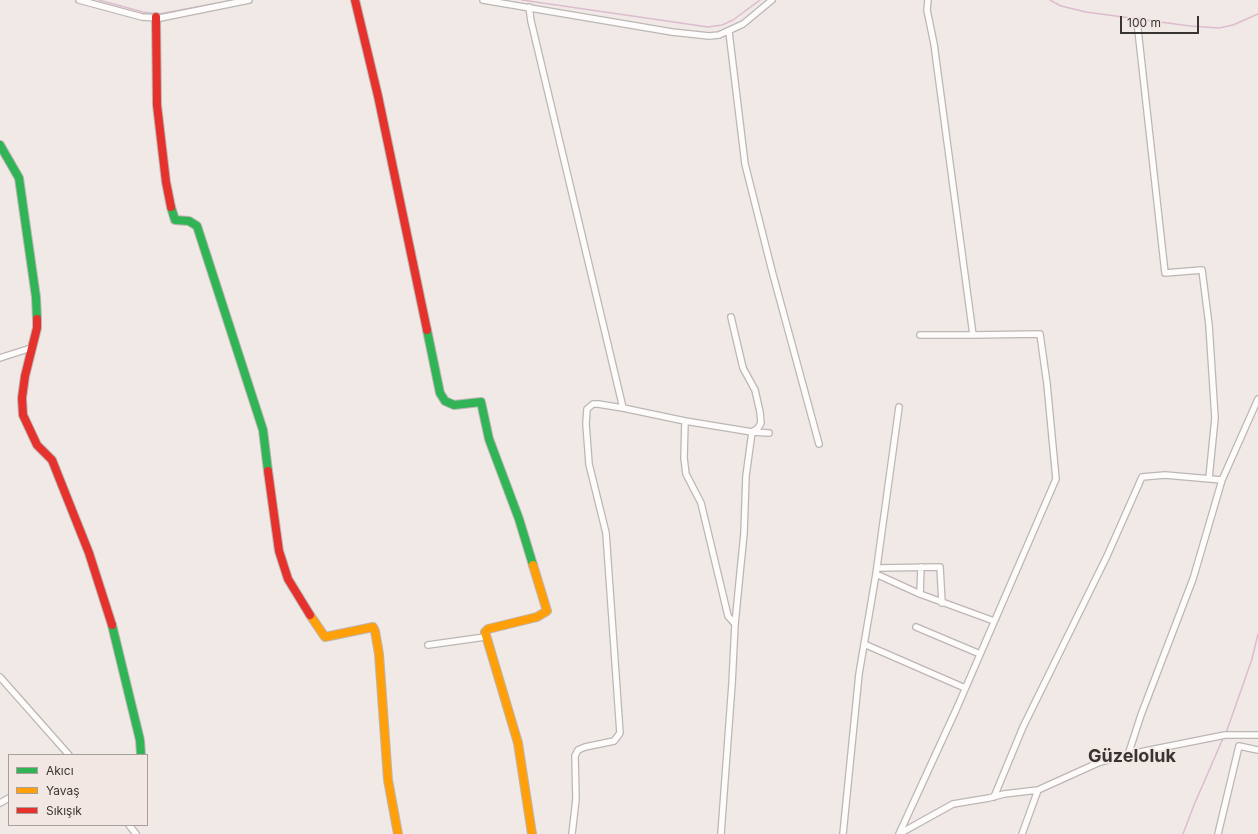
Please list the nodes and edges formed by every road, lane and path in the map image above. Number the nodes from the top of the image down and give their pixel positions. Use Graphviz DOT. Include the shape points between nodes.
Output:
graph roads {
  1 [pos="79,0"];
  2 [pos="249,0"];
  3 [pos="355,0"];
  4 [pos="484,0"];
  5 [pos="772,0"];
  6 [pos="928,0"];
  7 [pos="529,7"];
  8 [pos="156,17"];
  9 [pos="1138,21"];
  10 [pos="729,32"];
  11 [pos="0,145"];
  12 [pos="731,316"];
  13 [pos="920,335"];
  14 [pos="973,335"];
  15 [pos="31,348"];
  16 [pos="0,358"];
  17 [pos="1258,399"];
  18 [pos="899,407"];
  19 [pos="623,408"];
  20 [pos="685,421"];
  21 [pos="752,432"];
  22 [pos="769,433"];
  23 [pos="819,444"];
  24 [pos="1209,478"];
  25 [pos="1222,480"];
  26 [pos="921,567"];
  27 [pos="877,571"];
  28 [pos="920,594"];
  29 [pos="942,603"];
  30 [pos="994,622"];
  31 [pos="734,624"];
  32 [pos="916,627"];
  33 [pos="485,638"];
  34 [pos="864,644"];
  35 [pos="428,645"];
  36 [pos="980,654"];
  37 [pos="0,677"];
  38 [pos="965,688"];
  39 [pos="1258,735"];
  40 [pos="1258,750"];
  41 [pos="68,754"];
  42 [pos="141,754"];
  43 [pos="1128,755"];
  44 [pos="1038,790"];
  45 [pos="994,797"];
  46 [pos="902,833"];
  47 [pos="398,834"];
  48 [pos="532,834"];
  49 [pos="572,834"];
  50 [pos="721,834"];
  51 [pos="843,834"];
  52 [pos="1022,834"];
  53 [pos="1218,834"];
  1 -- 8 [label="street" via="142,17"];
  2 -- 8 [label="street"];
  3 -- 33 [label="street" via="378,96 440,393 445,401 454,406 481,402 487,432 519,519 547,612 537,617 488,629"];
  4 -- 7 [label="street"];
  5 -- 10 [label="street"];
  6 -- 14 [label="street" via="927,10 934,44"];
  7 -- 10 [label="street" via="672,32 709,36"];
  7 -- 19 [label="street"];
  8 -- 47 [label="street" via="158,112 166,182 173,216 176,220 189,221 197,226 236,342 263,430 279,551 288,579 325,636 373,627 375,631 388,780"];
  9 -- 24 [label="street" via="1165,273 1202,270 1209,325 1215,418"];
  10 -- 23 [label="street" via="747,171"];
  11 -- 15 [label="street" via="19,178 36,297 37,328"];
  12 -- 21 [label="street" via="743,368 755,390 760,412 761,423"];
  13 -- 14 [label="street"];
  14 -- 30 [label="street" via="1040,334 1056,467 1056,479"];
  15 -- 16 [label="street"];
  15 -- 42 [label="street" via="24,376 23,415 37,445 52,460 89,553 120,654"];
  17 -- 25 [label="street"];
  18 -- 27 [label="street"];
  19 -- 20 [label="street"];
  19 -- 49 [label="street" via="593,404 587,409 586,424 589,464 606,534 620,733 614,740 578,750 575,756 576,799"];
  20 -- 21 [label="street"];
  20 -- 31 [label="street" via="686,474 701,503 728,616"];
  21 -- 22 [label="street"];
  21 -- 31 [label="street"];
  24 -- 25 [label="street"];
  24 -- 45 [label="street" via="1165,474 1142,477 1107,556 1023,727"];
  25 -- 43 [label="street" via="1193,579 1141,714"];
  26 -- 27 [label="street"];
  26 -- 28 [label="street"];
  26 -- 29 [label="street" via="940,567"];
  27 -- 28 [label="street"];
  27 -- 34 [label="street"];
  28 -- 29 [label="street"];
  29 -- 30 [label="street"];
  30 -- 36 [label="street"];
  31 -- 50 [label="street"];
  32 -- 36 [label="street"];
  33 -- 35 [label="street"];
  33 -- 48 [label="street" via="518,743"];
  34 -- 38 [label="street"];
  34 -- 51 [label="street"];
  36 -- 38 [label="street"];
  37 -- 41 [label="street"];
  38 -- 46 [label="street"];
  39 -- 43 [label="street" via="1227,735"];
  40 -- 53 [label="street" via="1239,746"];
  43 -- 44 [label="street" via="1100,762"];
  44 -- 45 [label="street"];
  44 -- 52 [label="street"];
  45 -- 46 [label="street" via="953,804"];
}
